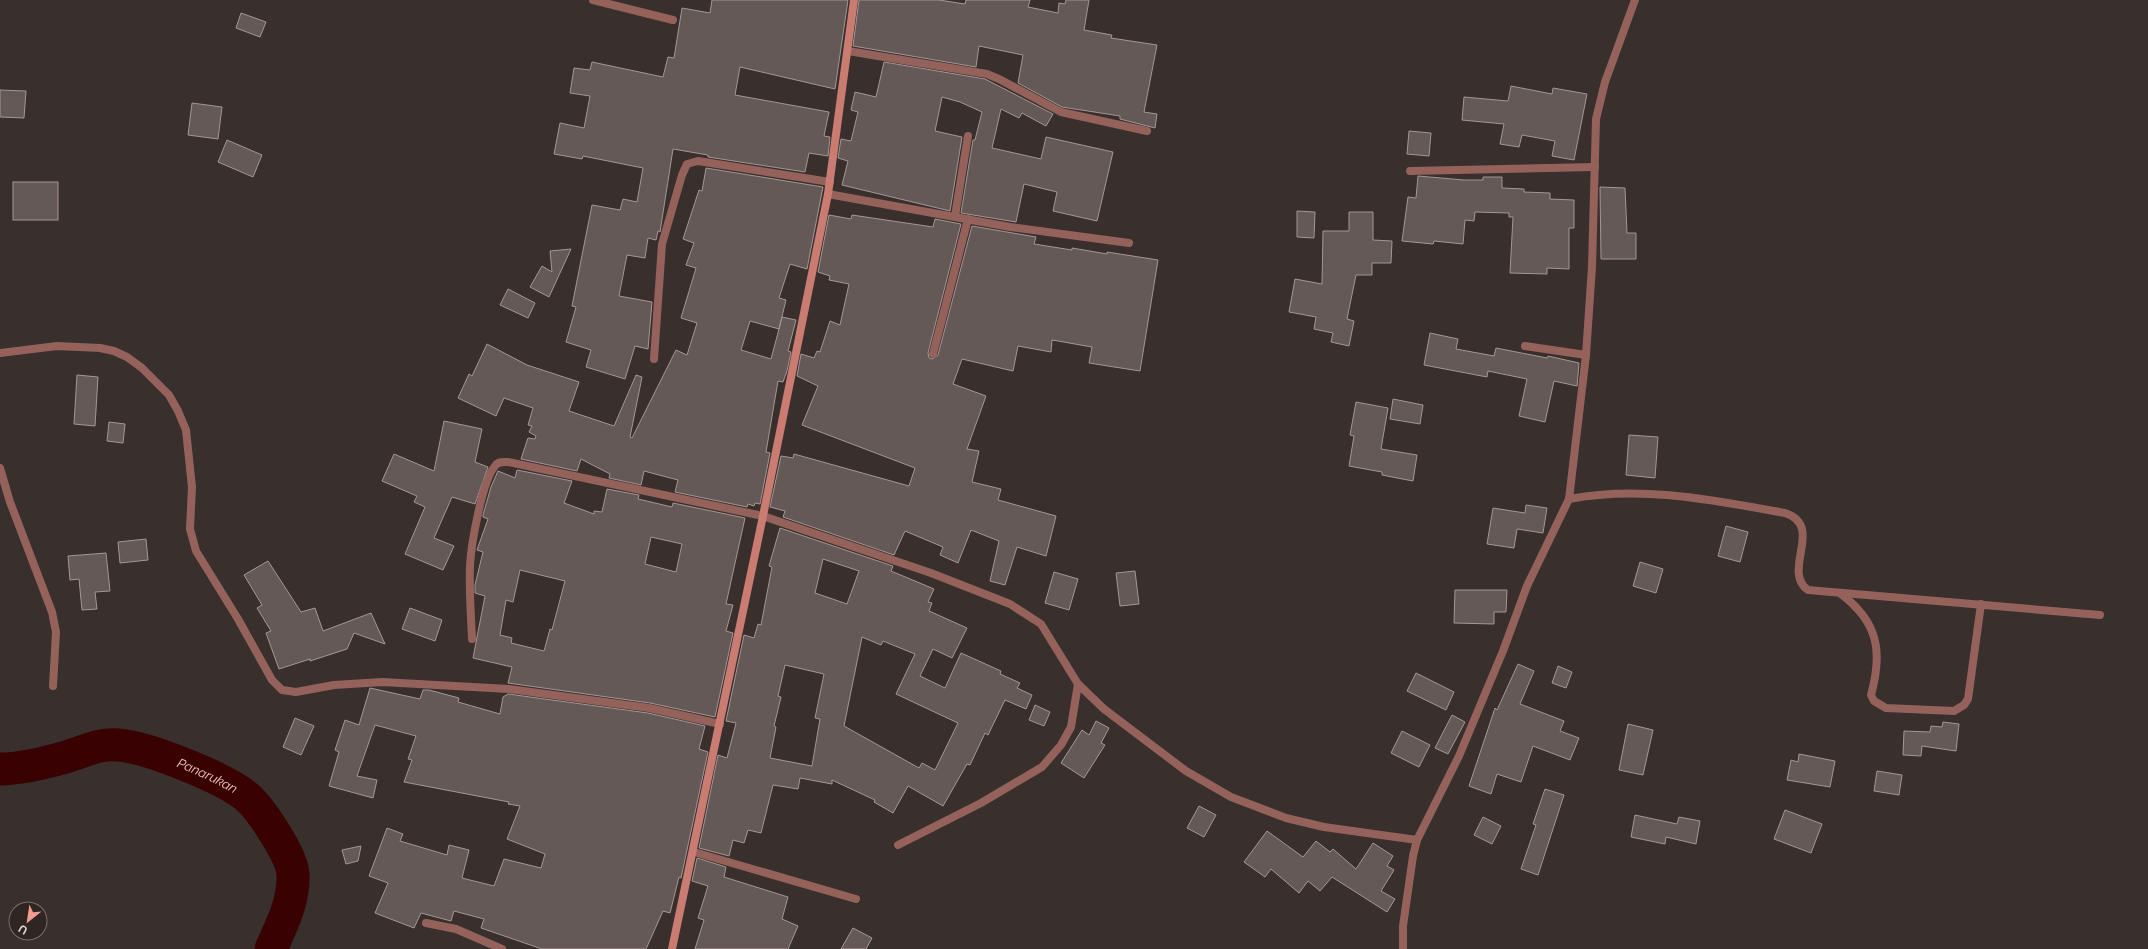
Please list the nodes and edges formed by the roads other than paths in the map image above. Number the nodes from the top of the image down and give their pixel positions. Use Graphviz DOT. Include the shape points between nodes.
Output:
graph roads {
  1 [pos="593,0"];
  2 [pos="854,0"];
  3 [pos="1635,0"];
  4 [pos="673,20"];
  5 [pos="848,52"];
  6 [pos="1147,131"];
  7 [pos="968,136"];
  8 [pos="1595,167"];
  9 [pos="1410,171"];
  10 [pos="830,182"];
  11 [pos="828,194"];
  12 [pos="955,216"];
  13 [pos="968,219"];
  14 [pos="1129,243"];
  15 [pos="1525,346"];
  16 [pos="0,353"];
  17 [pos="933,354"];
  18 [pos="1586,355"];
  19 [pos="654,359"];
  20 [pos="0,468"];
  21 [pos="1569,499"];
  22 [pos="763,516"];
  23 [pos="1840,594"];
  24 [pos="1981,604"];
  25 [pos="2100,615"];
  26 [pos="472,639"];
  27 [pos="1078,684"];
  28 [pos="52,686"];
  29 [pos="720,724"];
  30 [pos="1417,840"];
  31 [pos="898,845"];
  32 [pos="694,852"];
  33 [pos="856,899"];
  34 [pos="426,923"];
  35 [pos="502,949"];
  36 [pos="672,949"];
  37 [pos="1403,949"];
  1 -- 4 [label="street"];
  2 -- 5 [label="street"];
  3 -- 8 [label="street" via="1605,82 1596,119"];
  5 -- 6 [label="street" via="987,74 1061,112"];
  5 -- 10 [label="street"];
  7 -- 12 [label="street"];
  8 -- 9 [label="street"];
  8 -- 18 [label="street"];
  10 -- 11 [label="street"];
  10 -- 19 [label="street" via="698,161 687,164 662,244"];
  11 -- 12 [label="street"];
  11 -- 22 [label="street"];
  12 -- 13 [label="street"];
  13 -- 14 [label="street"];
  13 -- 17 [label="street"];
  15 -- 18 [label="street"];
  16 -- 29 [label="street" via="57,346 114,351 142,368 169,395 186,430 192,487 190,529 196,551 272,680 282,690 296,692 334,685 382,682 509,689 649,708"];
  18 -- 21 [label="street"];
  20 -- 28 [label="street" via="10,502 52,612 56,632"];
  21 -- 23 [label="street" via="1592,494 1675,494 1795,516 1802,531 1799,579 1802,586 1808,590"];
  21 -- 30 [label="street" via="1527,586 1459,756"];
  22 -- 26 [label="street" via="500,462 494,466 479,507 474,536 470,565"];
  22 -- 27 [label="street" via="931,573 1010,604 1041,624"];
  22 -- 29 [label="street"];
  23 -- 24 [label="street"];
  23 -- 24 [label="street" via="1857,606 1871,627 1878,661 1871,695 1874,701 1886,708 1954,711 1964,706 1968,699"];
  24 -- 25 [label="street"];
  27 -- 30 [label="street" via="1104,709 1186,771 1231,797 1286,818 1324,827"];
  27 -- 31 [label="street" via="1071,727 1061,745 1042,767 981,803"];
  29 -- 32 [label="street"];
  30 -- 37 [label="street" via="1403,926"];
  32 -- 33 [label="street"];
  32 -- 36 [label="street"];
  34 -- 35 [label="street" via="456,929"];
}
